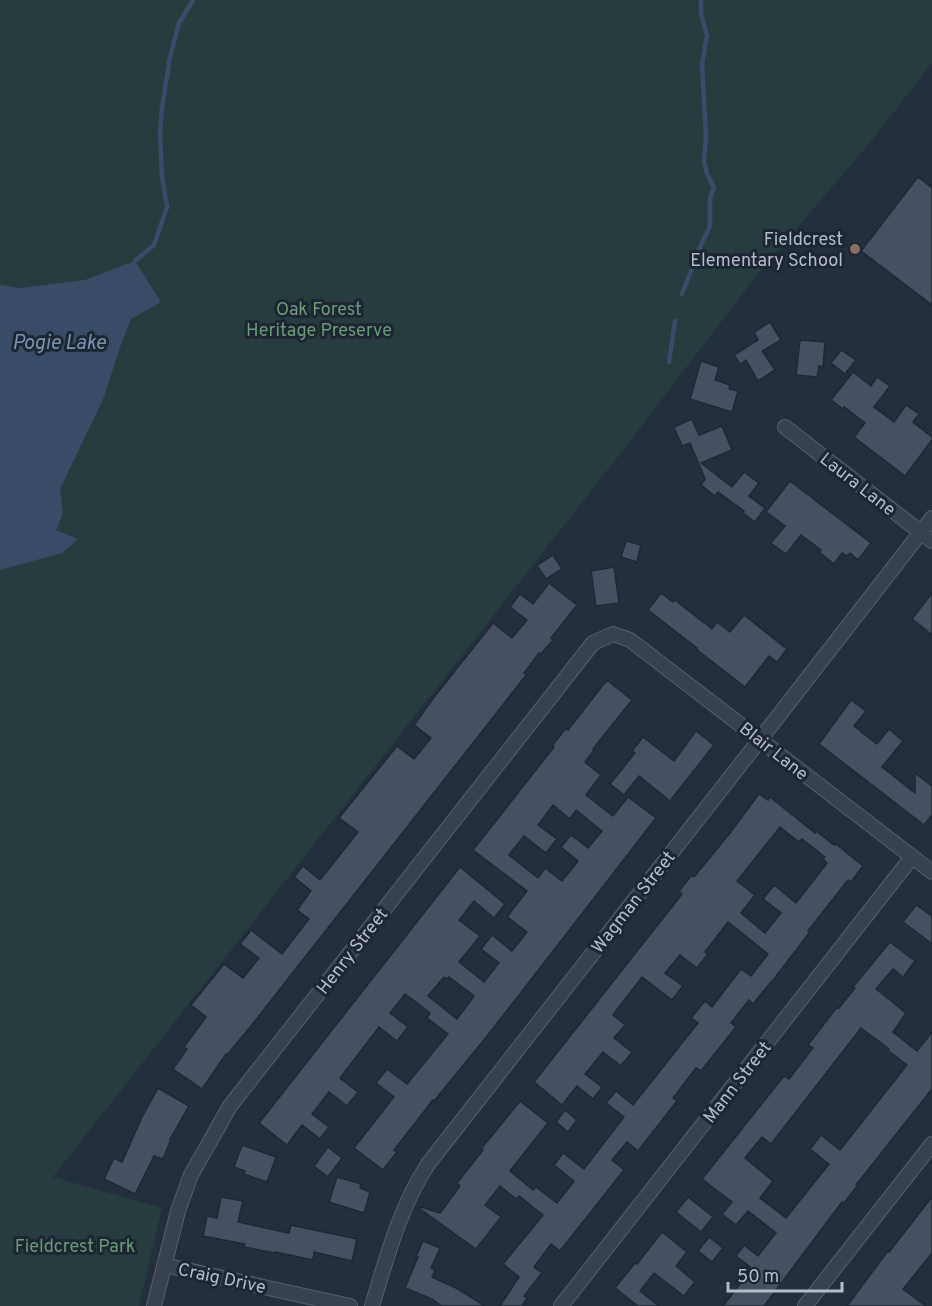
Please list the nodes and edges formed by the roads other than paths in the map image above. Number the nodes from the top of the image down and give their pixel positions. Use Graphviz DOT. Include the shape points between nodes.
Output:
graph roads {
  1 [pos="785,427"];
  2 [pos="932,518"];
  3 [pos="926,536"];
  4 [pos="613,633"];
  5 [pos="760,740"];
  6 [pos="912,857"];
  7 [pos="932,872"];
  8 [pos="932,1144"];
  9 [pos="164,1266"];
  10 [pos="154,1306"];
  11 [pos="350,1306"];
  12 [pos="372,1306"];
  13 [pos="561,1306"];
  14 [pos="805,1306"];
  1 -- 3 [label="street, Laura Lane"];
  2 -- 3 [label="street, Wagman Street"];
  3 -- 5 [label="street, Wagman Street"];
  4 -- 5 [label="street, Blair Lane" via="630,640"];
  4 -- 9 [label="street, Henry Street" via="593,643 230,1106 191,1175"];
  5 -- 6 [label="street, Blair Lane"];
  5 -- 12 [label="street, Wagman Street" via="419,1177 395,1232"];
  6 -- 7 [label="street, Blair Lane"];
  6 -- 13 [label="street, Mann Street"];
  8 -- 14 [label="street"];
  9 -- 10 [label="street, Henry Street"];
  9 -- 11 [label="street, Craig Drive"];
}
